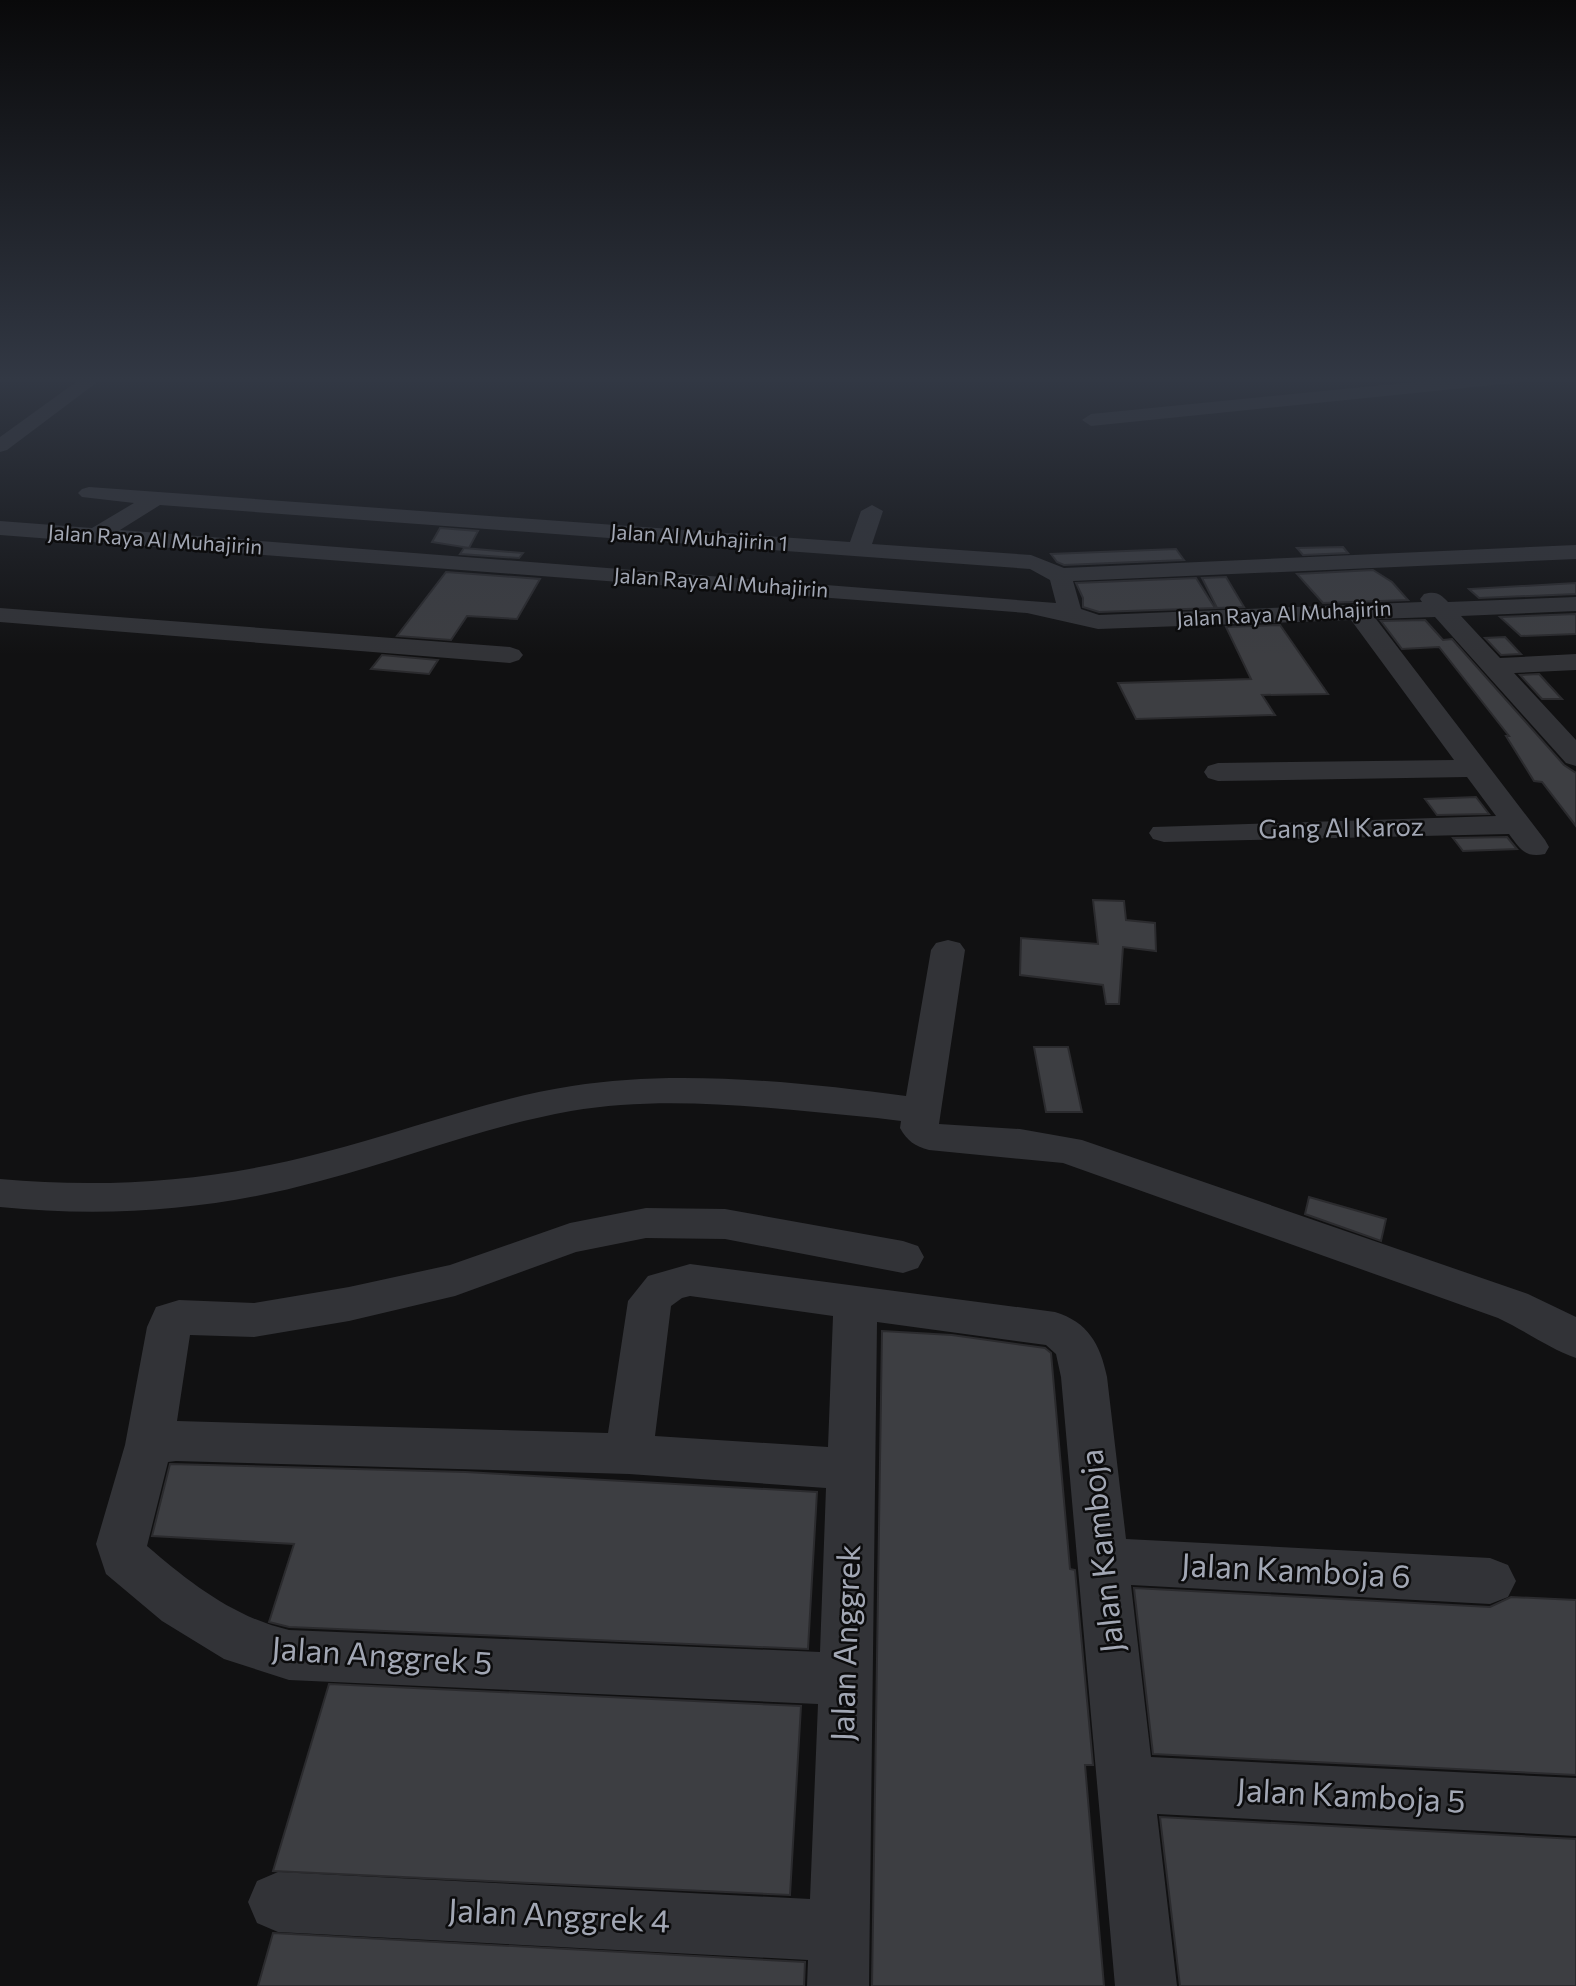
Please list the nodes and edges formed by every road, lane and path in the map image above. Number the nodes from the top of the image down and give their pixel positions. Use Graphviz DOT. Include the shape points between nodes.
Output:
graph roads {
  1 [pos="89,493"];
  2 [pos="156,498"];
  3 [pos="872,510"];
  4 [pos="0,528"];
  5 [pos="97,535"];
  6 [pos="858,550"];
  7 [pos="1576,552"];
  8 [pos="1396,560"];
  9 [pos="1058,575"];
  10 [pos="1576,604"];
  11 [pos="1440,608"];
  12 [pos="1357,611"];
  13 [pos="1069,613"];
  14 [pos="0,615"];
  15 [pos="510,655"];
  16 [pos="1576,662"];
  17 [pos="1492,666"];
  18 [pos="1563,728"];
  19 [pos="1576,757"];
  20 [pos="1476,768"];
  21 [pos="1218,772"];
  22 [pos="1164,833"];
  23 [pos="948,950"];
  24 [pos="922,1111"];
  25 [pos="0,1194"];
  26 [pos="903,1257"];
  27 [pos="855,1300"];
  28 [pos="1576,1340"];
  29 [pos="149,1445"];
  30 [pos="629,1454"];
  31 [pos="851,1469"];
  32 [pos="1102,1561"];
  33 [pos="1490,1581"];
  34 [pos="845,1679"];
  35 [pos="1126,1784"];
  36 [pos="1576,1807"];
  37 [pos="278,1902"];
  38 [pos="838,1958"];
  39 [pos="1146,1986"];
  1 -- 2 [label="street, Jalan Al Muhajirin 1"];
  2 -- 5 [label="street"];
  2 -- 6 [label="street, Jalan Al Muhajirin 1"];
  3 -- 6 [label="street"];
  4 -- 5 [label="street, Jalan Raya Al Muhajirin"];
  5 -- 13 [label="street, Jalan Raya Al Muhajirin" via="1027,606"];
  6 -- 9 [label="street, Jalan Al Muhajirin 1" via="1031,562 1049,566"];
  7 -- 8 [label="street"];
  8 -- 9 [label="street"];
  8 -- 11 [label="street"];
  9 -- 13 [label="street"];
  10 -- 11 [label="street, Jalan Raya Al Muhajirin"];
  11 -- 12 [label="street, Jalan Raya Al Muhajirin"];
  11 -- 17 [label="street"];
  12 -- 13 [label="street, Jalan Raya Al Muhajirin" via="1097,622"];
  12 -- 20 [label="street"];
  14 -- 15 [label="street"];
  16 -- 17 [label="street"];
  17 -- 18 [label="street"];
  18 -- 19 [label="street"];
  20 -- 21 [label="street"];
  20 -- 22 [label="street, Gang Al Karoz" via="1526,836"];
  23 -- 24 [label="street"];
  24 -- 25 [label="street" via="729,1093 625,1093 520,1109 362,1156 181,1196 118,1201"];
  24 -- 28 [label="street" via="919,1128 929,1137 1068,1150 1513,1306"];
  26 -- 29 [label="street" via="725,1224 646,1223 570,1238 455,1280 349,1304 254,1320 179,1317 172,1319 169,1327"];
  27 -- 30 [label="street" via="690,1280 662,1286 650,1301"];
  27 -- 31 [label="street, Jalan Anggrek"];
  27 -- 32 [label="street, Jalan Kamboja" via="1067,1334 1077,1347 1084,1377"];
  29 -- 30 [label="street" via="198,1440"];
  29 -- 34 [label="street, Jalan Anggrek 5" via="121,1552 209,1624 265,1651"];
  30 -- 31 [label="street"];
  31 -- 34 [label="street, Jalan Anggrek"];
  32 -- 33 [label="street, Jalan Kamboja 6"];
  32 -- 35 [label="street, Jalan Kamboja"];
  34 -- 38 [label="street, Jalan Anggrek"];
  35 -- 36 [label="street, Jalan Kamboja 5"];
  35 -- 39 [label="street, Jalan Kamboja"];
  37 -- 38 [label="street, Jalan Anggrek 4"];
}
